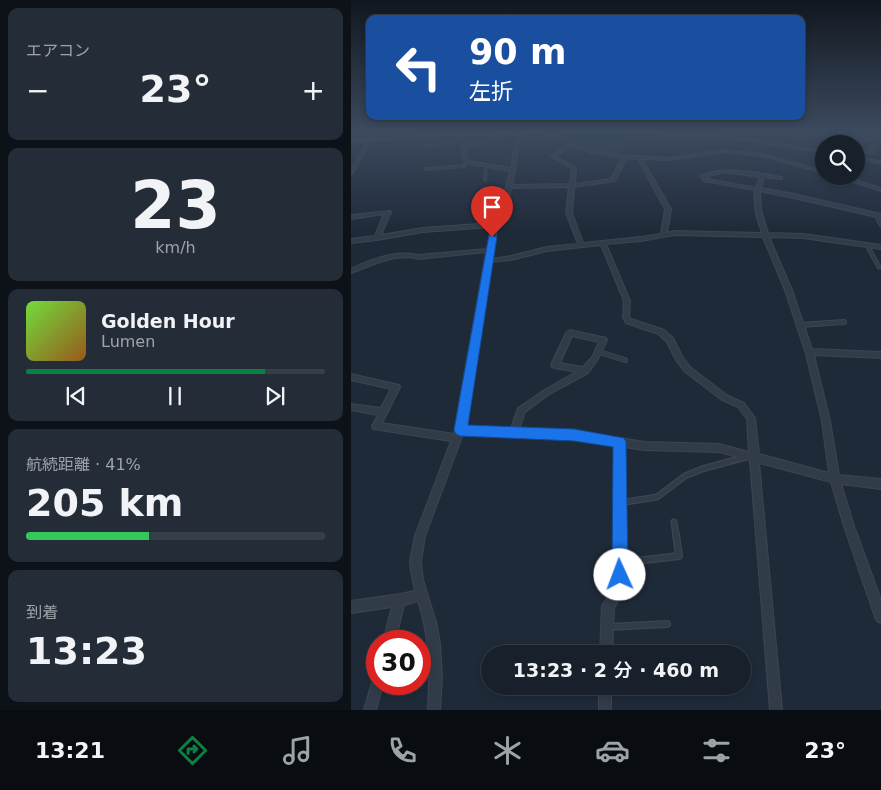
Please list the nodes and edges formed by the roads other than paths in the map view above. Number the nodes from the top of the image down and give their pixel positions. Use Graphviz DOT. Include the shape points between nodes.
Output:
graph roads {
  1 [pos="465,164"];
  2 [pos="477,164"];
  3 [pos="514,164"];
  4 [pos="567,164"];
  5 [pos="621,164"];
  6 [pos="643,164"];
  7 [pos="795,164"];
  8 [pos="486,166"];
  9 [pos="426,169"];
  10 [pos="513,170"];
  11 [pos="815,170"];
  12 [pos="763,176"];
  13 [pos="780,178"];
  14 [pos="485,180"];
  15 [pos="571,185"];
  16 [pos="865,185"];
  17 [pos="508,187"];
  18 [pos="758,190"];
  19 [pos="881,190"];
  20 [pos="879,216"];
  21 [pos="351,217"];
  22 [pos="495,225"];
  23 [pos="881,225"];
  24 [pos="664,234"];
  25 [pos="766,236"];
  26 [pos="377,238"];
  27 [pos="351,241"];
  28 [pos="603,243"];
  29 [pos="581,245"];
  30 [pos="867,245"];
  31 [pos="881,247"];
  32 [pos="490,250"];
  33 [pos="487,261"];
  34 [pos="879,268"];
  35 [pos="351,270"];
  36 [pos="844,322"];
  37 [pos="800,325"];
  38 [pos="599,352"];
  39 [pos="809,352"];
  40 [pos="881,355"];
  41 [pos="625,360"];
  42 [pos="585,371"];
  43 [pos="351,377"];
  44 [pos="351,407"];
  45 [pos="383,412"];
  46 [pos="514,432"];
  47 [pos="459,434"];
  48 [pos="619,442"];
  49 [pos="752,457"];
  50 [pos="836,479"];
  51 [pos="881,484"];
  52 [pos="619,503"];
  53 [pos="674,522"];
  54 [pos="619,563"];
  55 [pos="420,595"];
  56 [pos="400,600"];
  57 [pos="351,607"];
  58 [pos="881,617"];
  59 [pos="667,624"];
  60 [pos="606,628"];
  61 [pos="392,630"];
  62 [pos="606,645"];
  63 [pos="374,695"];
  64 [pos="605,695"];
  65 [pos="370,710"];
  66 [pos="434,710"];
  67 [pos="605,710"];
  68 [pos="776,710"];
  1 -- 9 [label="lane"];
  2 -- 8 [label="street"];
  3 -- 10 [label="street"];
  4 -- 15 [label="street" via="574,168"];
  5 -- 15 [label="street" via="613,180"];
  6 -- 24 [label="street" via="668,208"];
  7 -- 11 [label="street"];
  8 -- 10 [label="street"];
  8 -- 14 [label="lane"];
  10 -- 17 [label="street"];
  12 -- 13 [label="street"];
  12 -- 18 [label="street"];
  12 -- 18 [label="street" via="724,171 702,176 706,180"];
  15 -- 17 [label="street"];
  15 -- 29 [label="street" via="569,213"];
  16 -- 19 [label="street"];
  17 -- 22 [label="street"];
  18 -- 20 [label="street"];
  18 -- 25 [label="street" via="759,219"];
  20 -- 23 [label="lane"];
  21 -- 26 [label="street" via="388,212"];
  22 -- 26 [label="street" via="423,230"];
  22 -- 32 [label="street"];
  24 -- 25 [label="street"];
  24 -- 28 [label="street"];
  25 -- 30 [label="street" via="821,238"];
  25 -- 37 [label="street"];
  26 -- 27 [label="street"];
  28 -- 29 [label="street"];
  28 -- 49 [label="street" via="627,301 628,321 661,332 670,340 687,369 725,398 741,405 751,418"];
  29 -- 33 [label="street"];
  30 -- 31 [label="street"];
  30 -- 34 [label="lane"];
  32 -- 33 [label="street"];
  32 -- 35 [label="street" via="418,257 409,253"];
  33 -- 47 [label="street"];
  36 -- 37 [label="lane"];
  37 -- 39 [label="street"];
  38 -- 41 [label="lane"];
  38 -- 42 [label="street"];
  38 -- 42 [label="street" via="603,340 570,333 555,365"];
  39 -- 40 [label="street"];
  39 -- 50 [label="street"];
  42 -- 46 [label="street" via="521,410"];
  43 -- 45 [label="street" via="396,387"];
  44 -- 45 [label="street"];
  45 -- 47 [label="street" via="376,426"];
  46 -- 47 [label="street"];
  46 -- 48 [label="street" via="574,435"];
  47 -- 55 [label="street" via="419,536 415,576"];
  48 -- 49 [label="street" via="719,448"];
  48 -- 52 [label="street"];
  49 -- 50 [label="street"];
  49 -- 52 [label="lane" via="685,476 657,498"];
  49 -- 68 [label="street"];
  50 -- 51 [label="street"];
  50 -- 58 [label="street"];
  52 -- 54 [label="street"];
  53 -- 54 [label="lane" via="679,556"];
  54 -- 60 [label="street" via="621,588 608,606"];
  55 -- 56 [label="street"];
  55 -- 66 [label="street" via="429,621 436,666"];
  56 -- 57 [label="street"];
  56 -- 61 [label="street"];
  59 -- 60 [label="lane"];
  60 -- 62 [label="street"];
  63 -- 65 [label="street"];
  64 -- 67 [label="street"];
}
